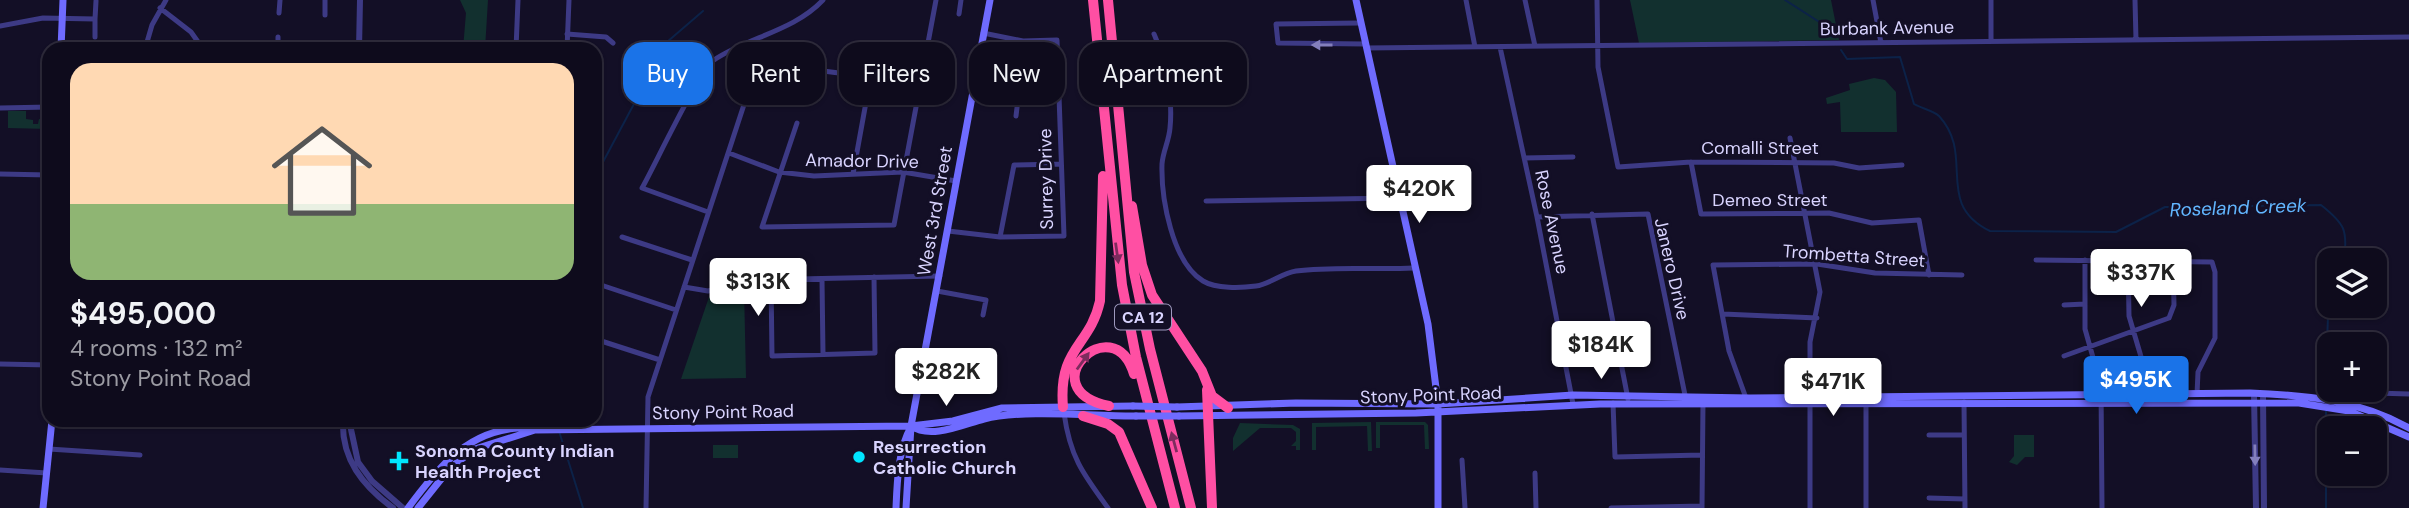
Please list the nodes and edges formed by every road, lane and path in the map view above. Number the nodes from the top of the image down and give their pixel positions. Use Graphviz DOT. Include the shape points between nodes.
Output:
graph roads {
  1 [pos="63,0"];
  2 [pos="166,0"];
  3 [pos="280,0"];
  4 [pos="325,0"];
  5 [pos="360,0"];
  6 [pos="518,0"];
  7 [pos="569,0"];
  8 [pos="823,0"];
  9 [pos="936,0"];
  10 [pos="961,0"];
  11 [pos="989,0"];
  12 [pos="1093,0"];
  13 [pos="1108,0"];
  14 [pos="1356,0"];
  15 [pos="1466,0"];
  16 [pos="1525,0"];
  17 [pos="1597,0"];
  18 [pos="1873,0"];
  19 [pos="1991,0"];
  20 [pos="2136,0"];
  21 [pos="96,1"];
  22 [pos="160,8"];
  23 [pos="279,13"];
  24 [pos="959,14"];
  25 [pos="325,15"];
  26 [pos="63,18"];
  27 [pos="95,19"];
  28 [pos="1360,23"];
  29 [pos="0,26"];
  30 [pos="983,33"];
  31 [pos="567,34"];
  32 [pos="1154,34"];
  33 [pos="95,37"];
  34 [pos="278,37"];
  35 [pos="2409,37"];
  36 [pos="2136,40"];
  37 [pos="752,41"];
  38 [pos="1991,41"];
  39 [pos="61,42"];
  40 [pos="148,42"];
  41 [pos="198,42"];
  42 [pos="278,42"];
  43 [pos="359,42"];
  44 [pos="516,42"];
  45 [pos="567,42"];
  46 [pos="1056,42"];
  47 [pos="613,43"];
  48 [pos="1881,43"];
  49 [pos="1597,45"];
  50 [pos="1365,46"];
  51 [pos="1535,46"];
  52 [pos="1475,47"];
  53 [pos="1500,47"];
  54 [pos="866,105"];
  55 [pos="1017,105"];
  56 [pos="1059,105"];
  57 [pos="42,107"];
  58 [pos="0,108"];
  59 [pos="1016,117"];
  60 [pos="1119,122"];
  61 [pos="797,123"];
  62 [pos="1106,137"];
  63 [pos="1790,138"];
  64 [pos="729,153"];
  65 [pos="1573,157"];
  66 [pos="1524,158"];
  67 [pos="1691,162"];
  68 [pos="1795,162"];
  69 [pos="1060,164"];
  70 [pos="1902,165"];
  71 [pos="779,172"];
  72 [pos="903,172"];
  73 [pos="0,174"];
  74 [pos="853,174"];
  75 [pos="42,175"];
  76 [pos="956,181"];
  77 [pos="1399,198"];
  78 [pos="1206,201"];
  79 [pos="708,212"];
  80 [pos="1592,214"];
  81 [pos="1805,214"];
  82 [pos="1538,217"];
  83 [pos="948,231"];
  84 [pos="622,237"];
  85 [pos="1000,237"];
  86 [pos="692,260"];
  87 [pos="2036,260"];
  88 [pos="2085,260"];
  89 [pos="2128,260"];
  90 [pos="2173,260"];
  91 [pos="1817,264"];
  92 [pos="1413,268"];
  93 [pos="1929,275"];
  94 [pos="1962,275"];
  95 [pos="940,276"];
  96 [pos="874,277"];
  97 [pos="771,279"];
  98 [pos="822,280"];
  99 [pos="602,285"];
  100 [pos="684,287"];
  101 [pos="937,291"];
  102 [pos="2085,304"];
  103 [pos="2064,305"];
  104 [pos="676,310"];
  105 [pos="1723,314"];
  106 [pos="983,315"];
  107 [pos="1816,318"];
  108 [pos="2133,332"];
  109 [pos="602,341"];
  110 [pos="2091,347"];
  111 [pos="823,354"];
  112 [pos="1191,356"];
  113 [pos="2064,356"];
  114 [pos="660,360"];
  115 [pos="2143,360"];
  116 [pos="0,364"];
  117 [pos="42,365"];
  118 [pos="2387,393"];
  119 [pos="2197,394"];
  120 [pos="2409,394"];
  121 [pos="1685,395"];
  122 [pos="1746,398"];
  123 [pos="2101,398"];
  124 [pos="2254,398"];
  125 [pos="2263,398"];
  126 [pos="1628,399"];
  127 [pos="1964,399"];
  128 [pos="1521,400"];
  129 [pos="1573,400"];
  130 [pos="1703,400"];
  131 [pos="1810,401"];
  132 [pos="1613,403"];
  133 [pos="1866,404"];
  134 [pos="1109,406"];
  135 [pos="1228,408"];
  136 [pos="1439,408"];
  137 [pos="1500,409"];
  138 [pos="1064,412"];
  139 [pos="1208,412"];
  140 [pos="1083,416"];
  141 [pos="911,426"];
  142 [pos="51,427"];
  143 [pos="343,427"];
  144 [pos="350,427"];
  145 [pos="646,428"];
  146 [pos="2409,428"];
  147 [pos="535,430"];
  148 [pos="1929,435"];
  149 [pos="1964,435"];
  150 [pos="2409,437"];
  151 [pos="49,449"];
  152 [pos="1160,451"];
  153 [pos="140,454"];
  154 [pos="1702,455"];
  155 [pos="1462,460"];
  156 [pos="0,470"];
  157 [pos="47,473"];
  158 [pos="1535,473"];
  159 [pos="1535,481"];
  160 [pos="1545,481"];
  161 [pos="1929,498"];
  162 [pos="1965,499"];
  163 [pos="1702,507"];
  164 [pos="43,508"];
  165 [pos="393,508"];
  166 [pos="405,508"];
  167 [pos="418,508"];
  168 [pos="646,508"];
  169 [pos="896,508"];
  170 [pos="906,508"];
  171 [pos="1108,508"];
  172 [pos="1152,508"];
  173 [pos="1175,508"];
  174 [pos="1191,508"];
  175 [pos="1212,508"];
  176 [pos="1438,508"];
  177 [pos="1465,508"];
  178 [pos="1536,508"];
  179 [pos="1611,508"];
  180 [pos="1810,508"];
  181 [pos="1866,508"];
  182 [pos="1965,508"];
  183 [pos="2102,508"];
  184 [pos="2256,508"];
  185 [pos="2264,508"];
  1 -- 26 [label="main road"];
  2 -- 22 [label="street"];
  3 -- 23 [label="street"];
  4 -- 25 [label="street"];
  5 -- 43 [label="street"];
  6 -- 44 [label="street"];
  7 -- 31 [label="street"];
  8 -- 37 [label="street" via="800,19"];
  9 -- 72 [label="street"];
  10 -- 24 [label="street"];
  11 -- 30 [label="main road, West 3rd Street"];
  12 -- 62 [label="highway, CA 12"];
  13 -- 60 [label="highway, CA 12"];
  14 -- 28 [label="main road"];
  15 -- 52 [label="street"];
  16 -- 51 [label="street"];
  17 -- 49 [label="street"];
  18 -- 48 [label="street"];
  19 -- 38 [label="street"];
  20 -- 36 [label="street"];
  21 -- 27 [label="street"];
  22 -- 40 [label="street"];
  22 -- 41 [label="street"];
  26 -- 27 [label="street"];
  26 -- 29 [label="street"];
  26 -- 39 [label="main road"];
  27 -- 33 [label="street"];
  28 -- 50 [label="main road"];
  50 -- 28 [label="street, Burbank Avenue, one-way" via="1280,44 1276,24"];
  30 -- 46 [label="street, Surrey Drive"];
  30 -- 76 [label="main road, West 3rd Street"];
  31 -- 45 [label="street"];
  31 -- 47 [label="street" via="606,37"];
  32 -- 92 [label="street" via="1163,56 1171,125 1162,167 1168,225 1194,274 1212,285 1250,287 1295,271"];
  34 -- 42 [label="street"];
  35 -- 36 [label="street, Burbank Avenue"];
  36 -- 38 [label="street, Burbank Avenue"];
  37 -- 64 [label="street" via="757,65"];
  37 -- 79 [label="street" via="711,62 642,188"];
  38 -- 48 [label="street, Burbank Avenue"];
  48 -- 49 [label="street, Burbank Avenue"];
  49 -- 51 [label="street, Burbank Avenue"];
  49 -- 67 [label="street, Comalli Street" via="1603,103 1618,167"];
  50 -- 52 [label="street, Burbank Avenue"];
  50 -- 77 [label="main road"];
  51 -- 53 [label="street, Burbank Avenue"];
  52 -- 53 [label="street, Burbank Avenue"];
  53 -- 66 [label="street, Rose Avenue"];
  54 -- 74 [label="street"];
  55 -- 59 [label="street"];
  56 -- 69 [label="street, Surrey Drive"];
  57 -- 58 [label="street"];
  60 -- 112 [label="highway" via="1146,280 1159,310"];
  174 -- 60 [label="highway, CA 12, one-way" via="1140,305"];
  61 -- 71 [label="street"];
  62 -- 138 [label="highway" via="1100,301 1094,320 1066,363"];
  62 -- 152 [label="highway, CA 12, one-way" via="1122,285"];
  63 -- 68 [label="street"];
  64 -- 71 [label="street, Amador Drive"];
  64 -- 79 [label="street"];
  65 -- 66 [label="street"];
  66 -- 82 [label="street, Rose Avenue"];
  67 -- 68 [label="street, Comalli Street"];
  67 -- 81 [label="street, Demeo Street" via="1702,214"];
  68 -- 70 [label="street, Comalli Street" via="1859,168"];
  68 -- 81 [label="street"];
  69 -- 85 [label="street" via="1014,164"];
  69 -- 85 [label="street, Surrey Drive" via="1064,236"];
  71 -- 72 [label="street" via="762,226 894,225"];
  71 -- 74 [label="street, Amador Drive"];
  72 -- 74 [label="street, Amador Drive"];
  72 -- 76 [label="street, Amador Drive"];
  73 -- 75 [label="street"];
  76 -- 83 [label="main road, West 3rd Street"];
  77 -- 78 [label="street"];
  77 -- 92 [label="main road"];
  79 -- 86 [label="street"];
  80 -- 82 [label="street, Janero Drive"];
  80 -- 121 [label="street, Janero Drive" via="1648,214"];
  80 -- 126 [label="street"];
  81 -- 91 [label="street"];
  81 -- 93 [label="street, Demeo Street" via="1829,213 1872,223 1919,220"];
  82 -- 129 [label="street, Rose Avenue"];
  83 -- 85 [label="street, Surrey Drive"];
  83 -- 95 [label="main road, West 3rd Street"];
  84 -- 86 [label="street"];
  86 -- 100 [label="street"];
  87 -- 88 [label="street"];
  88 -- 89 [label="street"];
  88 -- 102 [label="street"];
  89 -- 90 [label="street"];
  89 -- 108 [label="street"];
  90 -- 108 [label="street" via="2171,315 2160,324"];
  90 -- 119 [label="street" via="2207,260 2214,267 2215,338 2198,372"];
  91 -- 93 [label="street, Trombetta Street"];
  91 -- 105 [label="street, Trombetta Street" via="1713,265"];
  91 -- 107 [label="street" via="1820,292"];
  92 -- 136 [label="main road" via="1428,324"];
  93 -- 94 [label="street, Trombetta Street"];
  95 -- 96 [label="street"];
  95 -- 101 [label="main road, West 3rd Street"];
  96 -- 98 [label="street"];
  96 -- 111 [label="street" via="875,353"];
  97 -- 98 [label="street"];
  97 -- 100 [label="street" via="708,291"];
  97 -- 111 [label="street" via="772,356"];
  98 -- 111 [label="street"];
  99 -- 104 [label="street"];
  100 -- 104 [label="street"];
  101 -- 106 [label="street" via="986,300"];
  101 -- 141 [label="main road, West 3rd Street"];
  102 -- 103 [label="street"];
  102 -- 110 [label="street" via="2085,330"];
  104 -- 114 [label="street"];
  105 -- 107 [label="street"];
  105 -- 122 [label="street, Trombetta Street" via="1729,351"];
  107 -- 131 [label="street" via="1810,342"];
  108 -- 110 [label="street"];
  108 -- 115 [label="street"];
  109 -- 114 [label="street"];
  110 -- 113 [label="street"];
  110 -- 123 [label="street"];
  112 -- 135 [label="highway" via="1212,396"];
  112 -- 139 [label="highway" via="1206,387"];
  114 -- 145 [label="street" via="648,397"];
  116 -- 117 [label="street"];
  118 -- 120 [label="street"];
  119 -- 123 [label="main road, Stony Point Road"];
  119 -- 124 [label="main road, Stony Point Road"];
  121 -- 126 [label="main road, Stony Point Road"];
  121 -- 130 [label="main road, Stony Point Road"];
  122 -- 130 [label="main road, Stony Point Road"];
  122 -- 131 [label="main road, Stony Point Road"];
  123 -- 124 [label="main road, Stony Point Road"];
  123 -- 127 [label="main road, Stony Point Road"];
  123 -- 183 [label="street"];
  124 -- 125 [label="main road, Stony Point Road"];
  124 -- 184 [label="street, one-way"];
  125 -- 146 [label="main road, Stony Point Road" via="2346,402"];
  125 -- 150 [label="main road, Stony Point Road" via="2344,410"];
  125 -- 185 [label="street"];
  126 -- 129 [label="main road, Stony Point Road"];
  126 -- 130 [label="main road, Stony Point Road"];
  126 -- 132 [label="main road, Stony Point Road"];
  127 -- 131 [label="main road, Stony Point Road"];
  127 -- 133 [label="main road, Stony Point Road"];
  127 -- 149 [label="street"];
  128 -- 129 [label="main road, Stony Point Road"];
  128 -- 136 [label="main road, Stony Point Road"];
  128 -- 137 [label="main road" via="1504,403"];
  129 -- 132 [label="main road, Stony Point Road"];
  129 -- 137 [label="main road, Stony Point Road"];
  130 -- 131 [label="main road, Stony Point Road"];
  130 -- 154 [label="street"];
  131 -- 133 [label="main road, Stony Point Road"];
  131 -- 180 [label="street"];
  132 -- 154 [label="street" via="1615,457"];
  133 -- 181 [label="street"];
  134 -- 138 [label="main road, Stony Point Road"];
  134 -- 139 [label="main road, Stony Point Road, bridge"];
  134 -- 152 [label="highway, one-way" via="1088,400 1075,377 1082,358 1101,347 1118,351 1130,362"];
  135 -- 136 [label="main road, Stony Point Road" via="1296,403"];
  135 -- 139 [label="main road, Stony Point Road"];
  136 -- 137 [label="main road, Stony Point Road"];
  136 -- 139 [label="main road, Stony Point Road"];
  136 -- 176 [label="main road"];
  138 -- 140 [label="main road, Stony Point Road"];
  138 -- 141 [label="main road, Stony Point Road" via="998,408 953,421"];
  138 -- 171 [label="street" via="1076,463"];
  139 -- 140 [label="main road, Stony Point Road, bridge"];
  139 -- 175 [label="highway"];
  140 -- 172 [label="highway" via="1119,432"];
  141 -- 145 [label="main road, Stony Point Road"];
  141 -- 169 [label="main road, West 3rd Street"];
  141 -- 170 [label="main road, West 3rd Street"];
  142 -- 151 [label="main road"];
  143 -- 165 [label="street" via="351,465"];
  144 -- 166 [label="street" via="358,462 372,481"];
  145 -- 147 [label="main road, Stony Point Road"];
  145 -- 168 [label="street"];
  147 -- 166 [label="main road, Stony Point Road" via="502,430 467,445 432,475"];
  147 -- 167 [label="main road, Stony Point Road" via="475,449 450,468"];
  148 -- 149 [label="street"];
  149 -- 162 [label="street"];
  151 -- 153 [label="street"];
  151 -- 157 [label="main road"];
  152 -- 173 [label="highway, CA 12"];
  154 -- 163 [label="street"];
  155 -- 177 [label="street"];
  156 -- 157 [label="street"];
  157 -- 164 [label="main road"];
  158 -- 159 [label="street"];
  159 -- 160 [label="street"];
  159 -- 178 [label="street"];
  161 -- 162 [label="street"];
  162 -- 182 [label="street"];
  163 -- 179 [label="street"];
}
